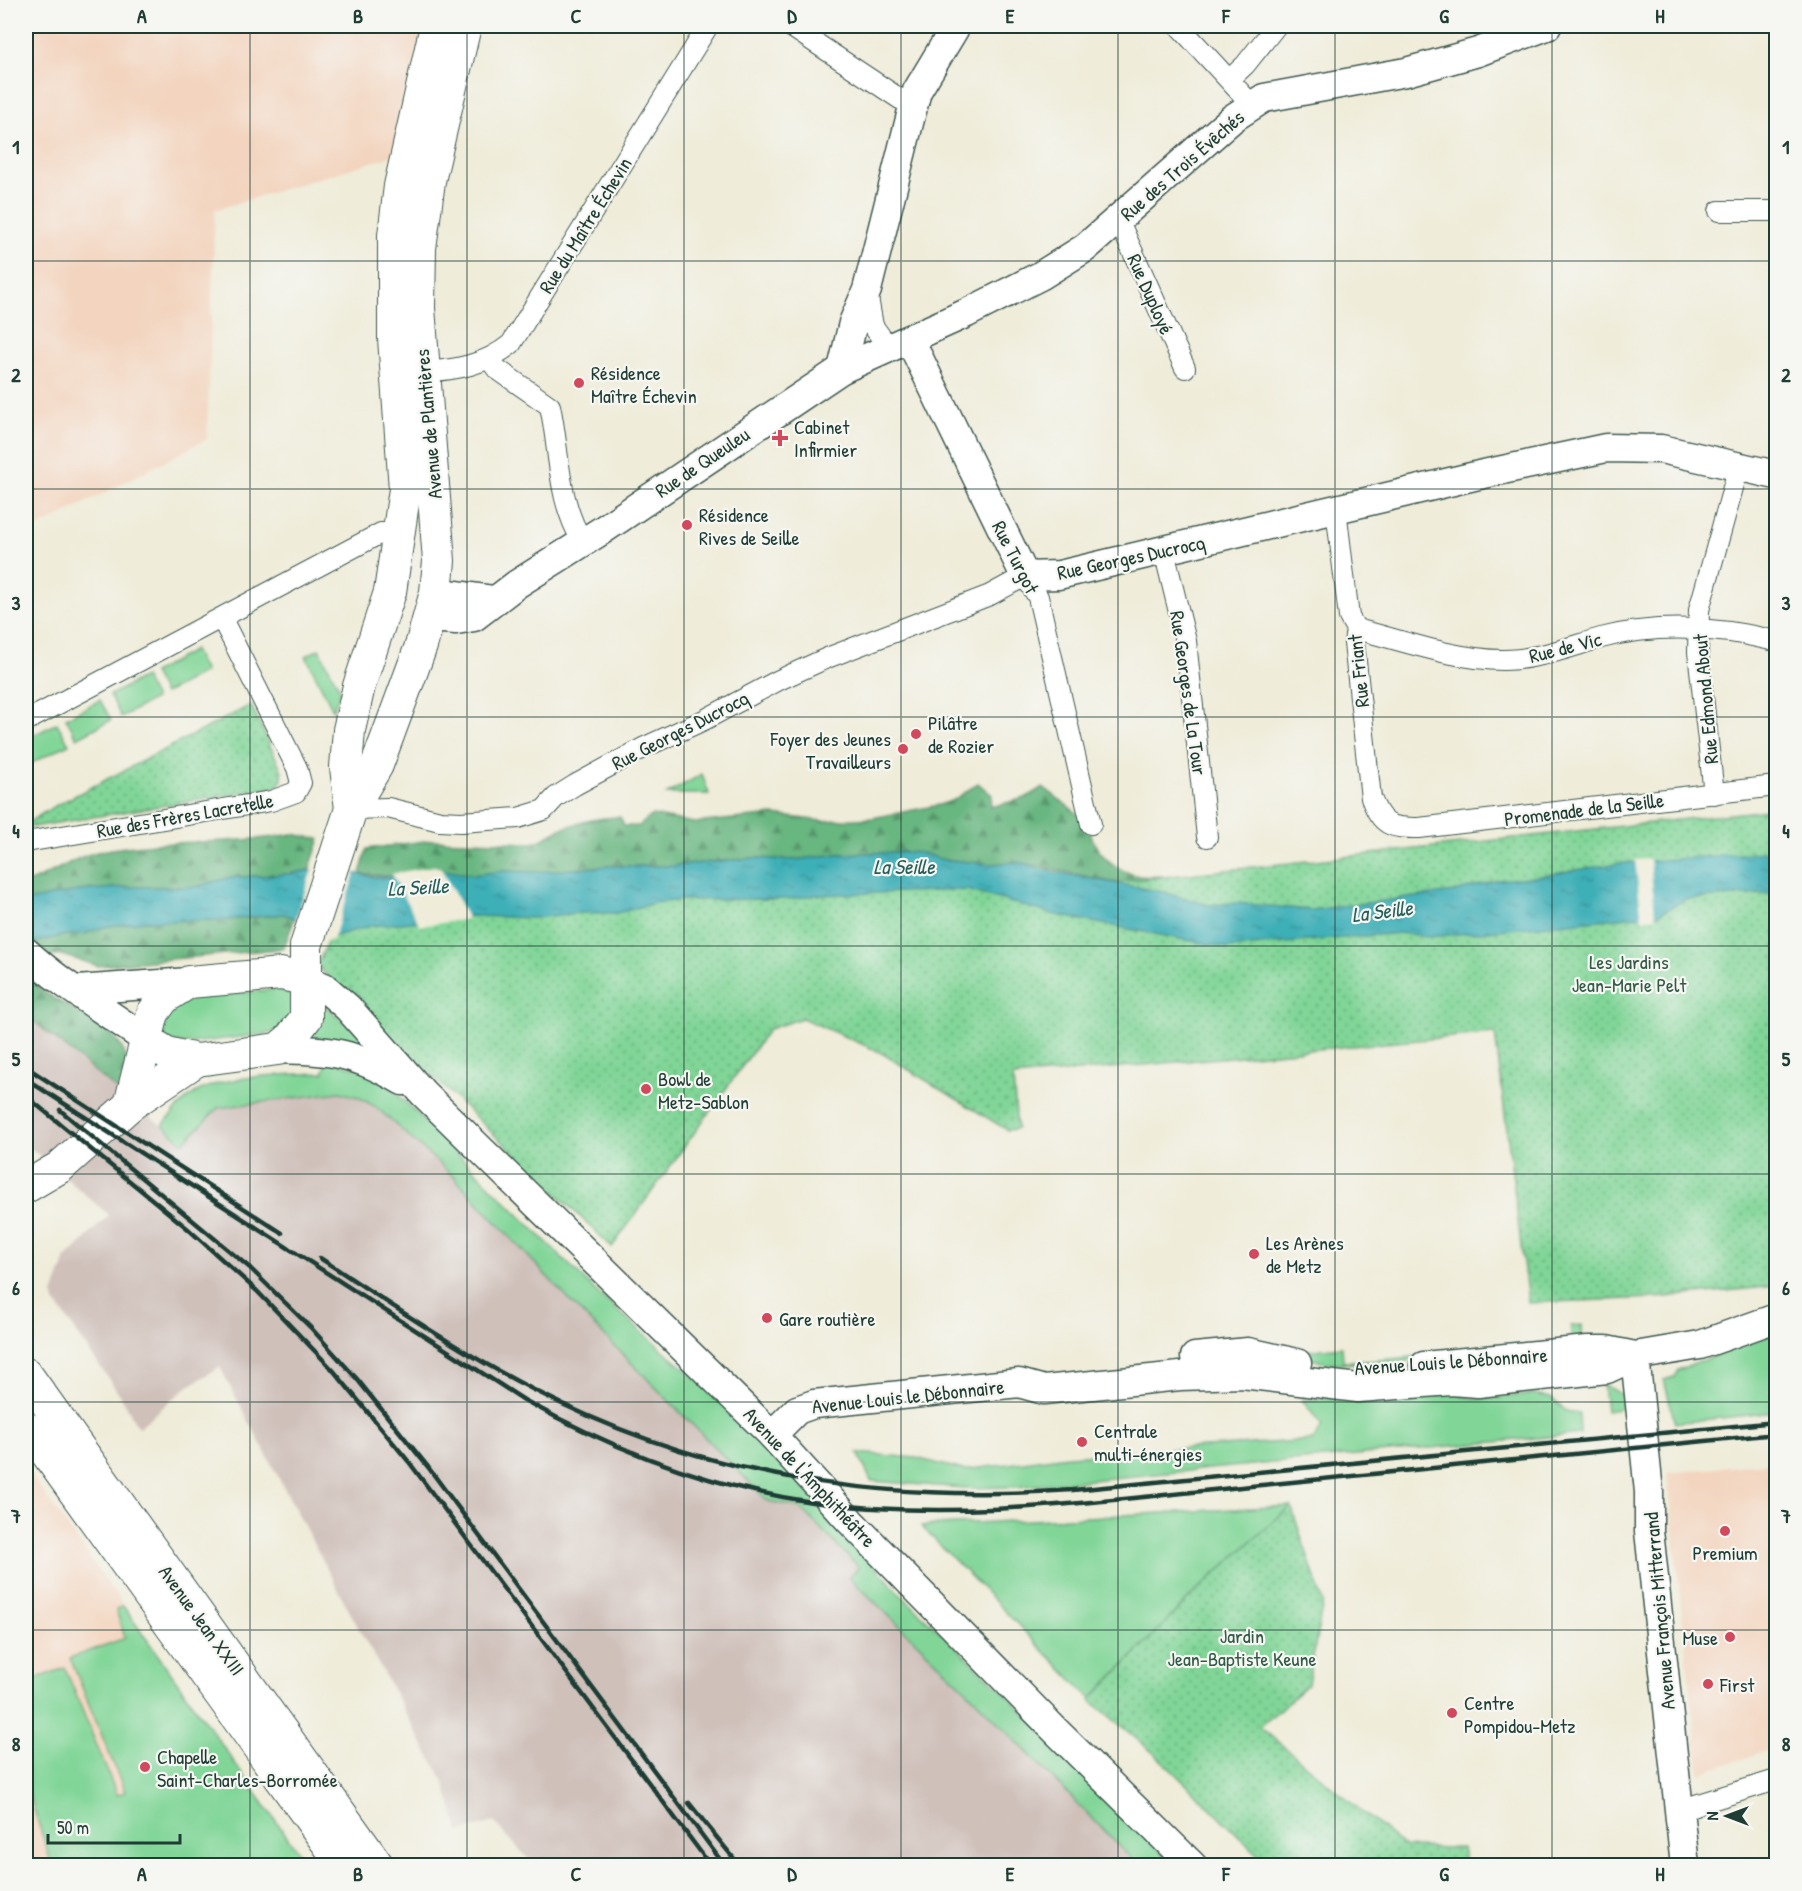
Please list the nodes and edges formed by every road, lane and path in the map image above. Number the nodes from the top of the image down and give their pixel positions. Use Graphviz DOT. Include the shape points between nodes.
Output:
graph roads {
  1 [pos="436,26"];
  2 [pos="465,26"];
  3 [pos="708,26"];
  4 [pos="790,26"];
  5 [pos="956,26"];
  6 [pos="1179,26"];
  7 [pos="1276,26"];
  8 [pos="1547,26"];
  9 [pos="1230,79"];
  10 [pos="913,105"];
  11 [pos="1252,105"];
  12 [pos="1719,211"];
  13 [pos="1776,211"];
  14 [pos="1118,219"];
  15 [pos="867,290"];
  16 [pos="900,344"];
  17 [pos="490,360"];
  18 [pos="1185,368"];
  19 [pos="842,369"];
  20 [pos="423,372"];
  21 [pos="1739,466"];
  22 [pos="1776,475"];
  23 [pos="1336,509"];
  24 [pos="400,533"];
  25 [pos="583,542"];
  26 [pos="1164,551"];
  27 [pos="1025,576"];
  28 [pos="390,592"];
  29 [pos="433,605"];
  30 [pos="222,619"];
  31 [pos="1698,628"];
  32 [pos="1356,629"];
  33 [pos="1776,642"];
  34 [pos="26,722"];
  35 [pos="1776,786"];
  36 [pos="1714,794"];
  37 [pos="351,809"];
  38 [pos="1092,824"];
  39 [pos="1391,827"];
  40 [pos="1207,837"];
  41 [pos="26,842"];
  42 [pos="35,961"];
  43 [pos="294,977"];
  44 [pos="189,982"];
  45 [pos="77,990"];
  46 [pos="146,1040"];
  47 [pos="278,1049"];
  48 [pos="197,1060"];
  49 [pos="423,1093"];
  50 [pos="130,1106"];
  51 [pos="60,1167"];
  52 [pos="26,1187"];
  53 [pos="26,1212"];
  54 [pos="1776,1318"];
  55 [pos="1635,1356"];
  56 [pos="26,1361"];
  57 [pos="31,1384"];
  58 [pos="26,1428"];
  59 [pos="772,1435"];
  60 [pos="1776,1780"];
  61 [pos="1679,1810"];
  62 [pos="344,1866"];
  63 [pos="378,1866"];
  64 [pos="1193,1866"];
  65 [pos="1685,1866"];
  1 -- 24 [label="main road, Avenue de Plantières" via="402,174 394,236 394,338 405,489"];
  2 -- 20 [label="main road, Avenue de Plantières" via="424,217 419,308"];
  3 -- 17 [label="street, Rue du Maître Échevin" via="511,344"];
  4 -- 10 [label="street"];
  5 -- 10 [label="street" via="922,80"];
  6 -- 9 [label="street"];
  7 -- 9 [label="street"];
  8 -- 11 [label="street, Rue des Trois Évêchés" via="1478,52 1407,72 1264,98"];
  9 -- 11 [label="street"];
  10 -- 15 [label="street"];
  11 -- 14 [label="street, Rue des Trois Évêchés"];
  12 -- 13 [label="street"];
  14 -- 16 [label="street, Rue des Trois Évêchés" via="1085,248 1040,276"];
  14 -- 18 [label="street, Rue Duployé"];
  15 -- 16 [label="street" via="873,326"];
  15 -- 19 [label="street" via="853,323"];
  16 -- 19 [label="street, Rue des Trois Évêchés"];
  16 -- 27 [label="street, Rue Turgot"];
  17 -- 20 [label="street, Rue du Maître Échevin"];
  17 -- 25 [label="street" via="550,406 558,441 556,458 572,524"];
  19 -- 25 [label="street, Rue de Queuleu"];
  20 -- 29 [label="main road, Avenue de Plantières" via="439,561"];
  21 -- 22 [label="street, Rue Georges Ducrocq"];
  21 -- 23 [label="street, Rue Georges Ducrocq" via="1660,449 1606,447"];
  21 -- 31 [label="street, Rue Edmond About" via="1699,610"];
  23 -- 26 [label="street, Rue Georges Ducrocq"];
  23 -- 32 [label="street, Rue Friant" via="1349,617"];
  24 -- 28 [label="main road, Avenue de Plantières"];
  24 -- 30 [label="street" via="383,532"];
  25 -- 29 [label="street, Rue de Queuleu" via="494,600"];
  26 -- 27 [label="street, Rue Georges Ducrocq" via="1059,575"];
  26 -- 40 [label="street, Rue Georges de La Tour" via="1186,641"];
  27 -- 37 [label="street, Rue Georges Ducrocq" via="990,595 788,676 645,747 530,815 461,822 388,808"];
  27 -- 38 [label="street, Rue Turgot" via="1038,597"];
  28 -- 29 [label="main road"];
  28 -- 37 [label="main road, Avenue de Plantières" via="353,709 346,767"];
  29 -- 37 [label="main road, Avenue de Plantières" via="377,765"];
  30 -- 34 [label="street"];
  30 -- 41 [label="street, Rue des Frères Lacretelle" via="297,768 301,783 296,792 271,801"];
  31 -- 32 [label="street, Rue de Vic" via="1628,633 1535,657 1503,660 1470,657"];
  31 -- 33 [label="street, Rue de Vic"];
  31 -- 36 [label="street, Rue Edmond About"];
  32 -- 39 [label="street, Rue Friant" via="1354,643 1371,798 1378,815"];
  35 -- 36 [label="street, Promenade de la Seille"];
  36 -- 39 [label="street, Promenade de la Seille" via="1419,828"];
  37 -- 43 [label="main road, Avenue de Plantières"];
  42 -- 45 [label="street"];
  43 -- 44 [label="main road"];
  43 -- 47 [label="main road, Avenue de Plantières" via="306,1018"];
  43 -- 49 [label="street, Avenue de l'Amphithéâtre" via="324,987 344,1003"];
  44 -- 45 [label="street"];
  44 -- 46 [label="main road" via="158,1005"];
  45 -- 46 [label="street"];
  46 -- 48 [label="main road" via="167,1053"];
  46 -- 50 [label="main road"];
  47 -- 48 [label="main road"];
  47 -- 49 [label="street, Avenue de l'Amphithéâtre" via="331,1051 358,1057"];
  48 -- 50 [label="main road"];
  49 -- 59 [label="street, Avenue de l'Amphithéâtre"];
  50 -- 51 [label="main road"];
  51 -- 52 [label="main road"];
  51 -- 53 [label="main road"];
  54 -- 55 [label="street, Avenue Louis le Débonnaire" via="1700,1345"];
  55 -- 59 [label="street, Avenue Louis le Débonnaire" via="1588,1350 1378,1370 1321,1367 1248,1352 1043,1371 1019,1383 814,1404 797,1410"];
  55 -- 61 [label="street, Avenue François Mitterrand"];
  56 -- 57 [label="main road, Avenue Jean XXIII"];
  57 -- 63 [label="main road, Avenue Jean XXIII"];
  58 -- 62 [label="main road, Avenue Jean XXIII"];
  59 -- 64 [label="street, Avenue de l'Amphithéâtre" via="850,1521"];
  60 -- 61 [label="street"];
  61 -- 65 [label="street, Avenue François Mitterrand"];
}
